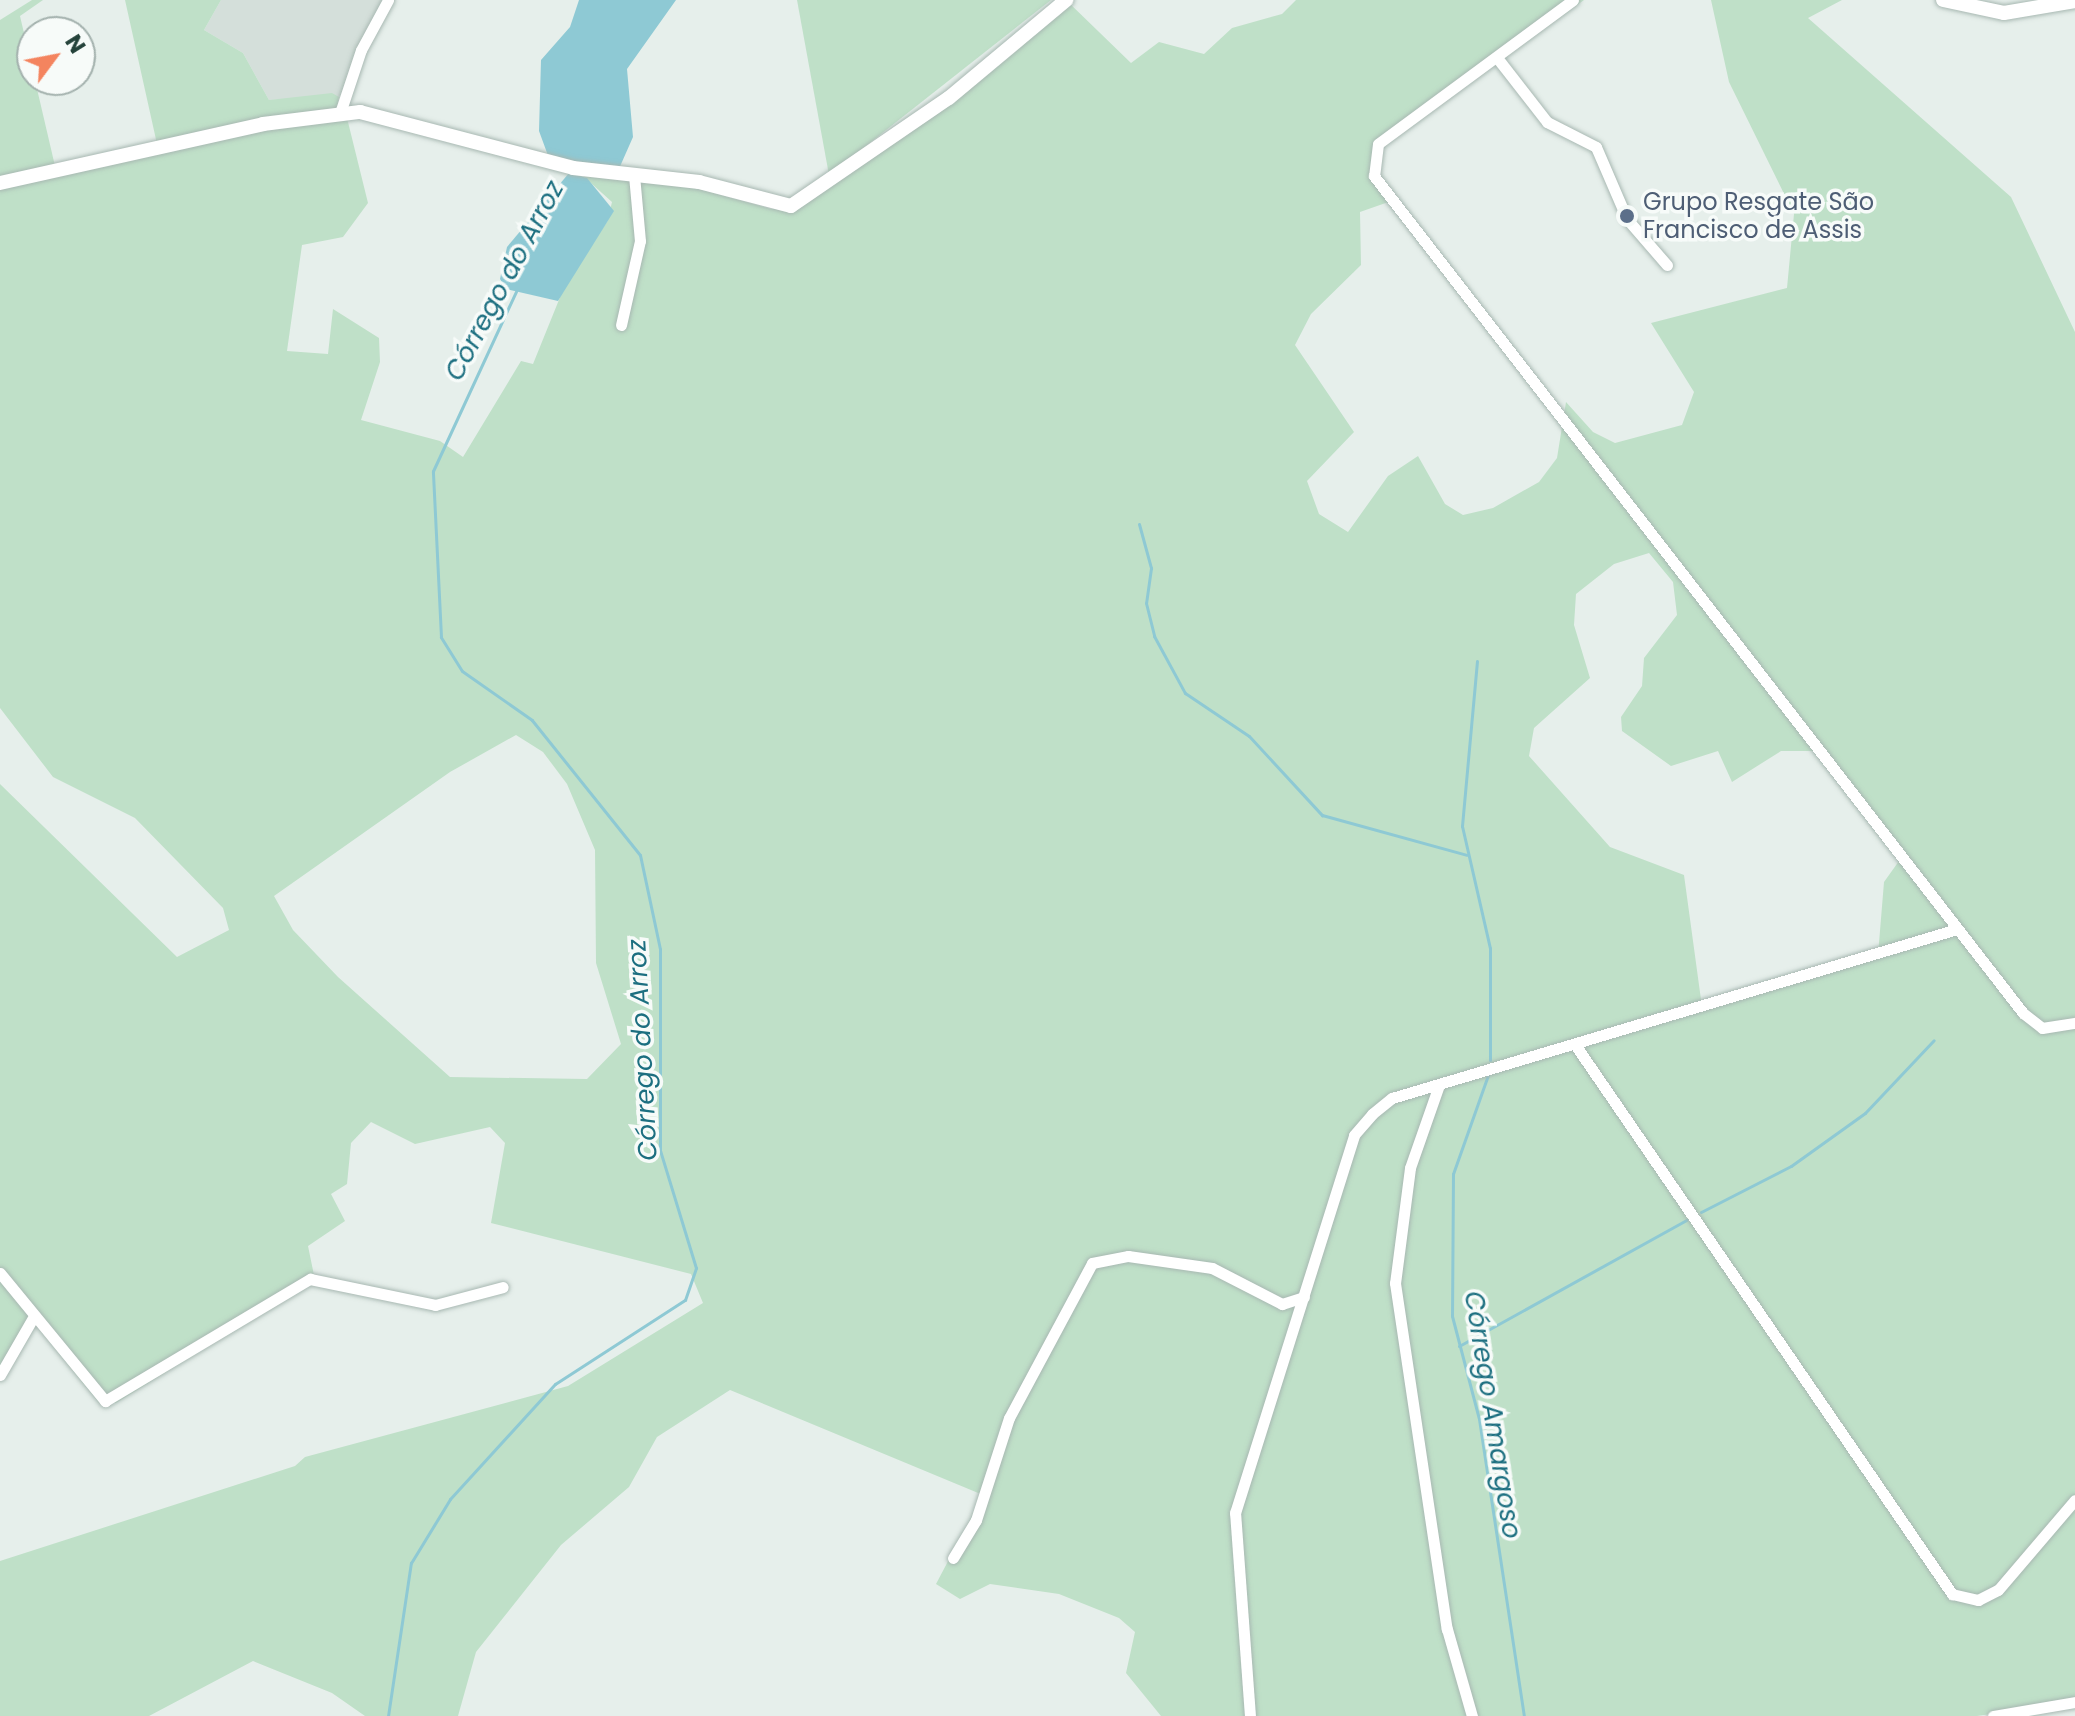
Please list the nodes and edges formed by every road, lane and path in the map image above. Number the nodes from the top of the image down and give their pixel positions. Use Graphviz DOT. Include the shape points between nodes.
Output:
graph roads {
  1 [pos="388,0"];
  2 [pos="1066,0"];
  3 [pos="1573,0"];
  4 [pos="1943,0"];
  5 [pos="2075,1"];
  6 [pos="1498,59"];
  7 [pos="340,113"];
  8 [pos="634,175"];
  9 [pos="0,183"];
  10 [pos="1667,265"];
  11 [pos="621,325"];
  12 [pos="1957,929"];
  13 [pos="2075,1023"];
  14 [pos="1576,1046"];
  15 [pos="1439,1085"];
  16 [pos="0,1273"];
  17 [pos="503,1287"];
  18 [pos="1304,1297"];
  19 [pos="34,1316"];
  20 [pos="0,1375"];
  21 [pos="2075,1500"];
  22 [pos="953,1558"];
  23 [pos="2075,1702"];
  24 [pos="1250,1716"];
  25 [pos="1472,1716"];
  26 [pos="1993,1716"];
  1 -- 7 [label="street"];
  2 -- 8 [label="street" via="949,98 803,202 772,206 699,182"];
  3 -- 6 [label="street"];
  4 -- 5 [label="street" via="2004,13"];
  6 -- 10 [label="street" via="1547,122 1596,147 1619,206"];
  6 -- 12 [label="street" via="1378,144 1374,176"];
  7 -- 8 [label="street" via="388,116 533,159"];
  7 -- 9 [label="street"];
  8 -- 11 [label="street" via="640,241"];
  12 -- 13 [label="street" via="2031,1022"];
  12 -- 14 [label="street"];
  14 -- 15 [label="street"];
  14 -- 21 [label="street" via="1952,1594 1978,1600 1998,1590"];
  15 -- 18 [label="street" via="1392,1098 1354,1135"];
  15 -- 25 [label="street" via="1410,1168 1395,1283 1447,1629"];
  16 -- 19 [label="street"];
  17 -- 19 [label="street" via="435,1305 310,1279 105,1401"];
  18 -- 22 [label="street" via="1282,1304 1212,1268 1128,1256 1092,1263 1009,1418 976,1520"];
  18 -- 24 [label="street" via="1235,1513"];
  19 -- 20 [label="street"];
  23 -- 26 [label="street"];
}
